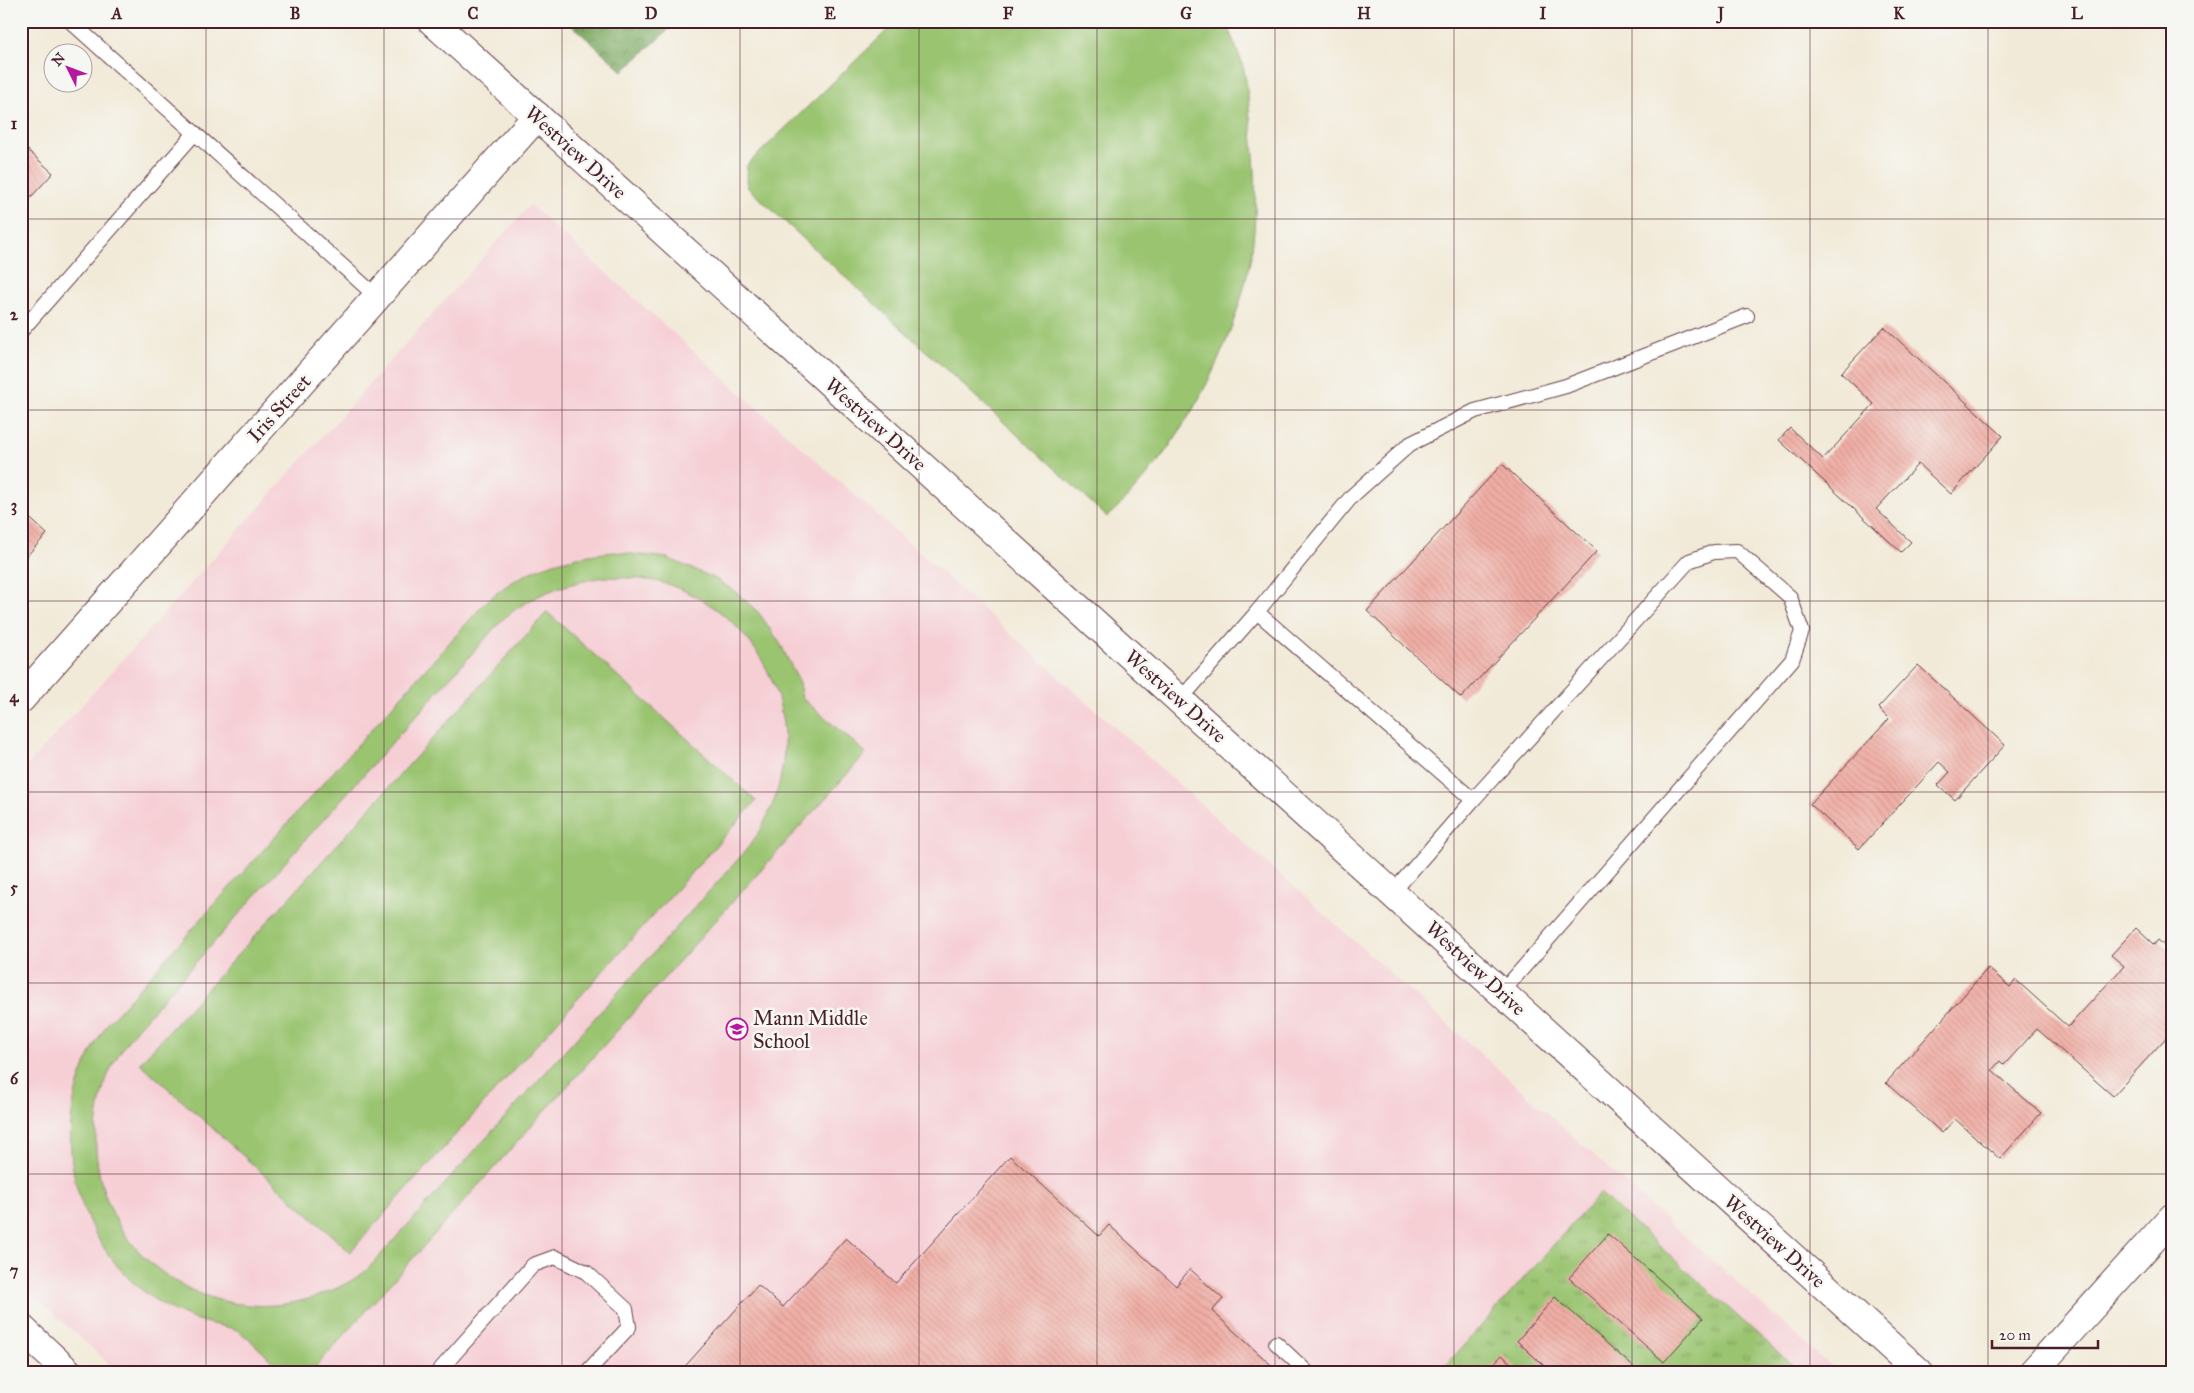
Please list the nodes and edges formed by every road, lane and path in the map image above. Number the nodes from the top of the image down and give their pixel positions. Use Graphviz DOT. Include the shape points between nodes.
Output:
graph roads {
  1 [pos="70,21"];
  2 [pos="432,21"];
  3 [pos="537,116"];
  4 [pos="195,133"];
  5 [pos="377,298"];
  6 [pos="1747,316"];
  7 [pos="21,331"];
  8 [pos="1257,612"];
  9 [pos="21,699"];
  10 [pos="1180,700"];
  11 [pos="1473,800"];
  12 [pos="1393,892"];
  13 [pos="1502,992"];
  14 [pos="2173,1217"];
  15 [pos="21,1328"];
  16 [pos="1276,1343"];
  17 [pos="68,1372"];
  18 [pos="438,1372"];
  19 [pos="587,1372"];
  20 [pos="1307,1372"];
  21 [pos="1919,1372"];
  22 [pos="2034,1372"];
  1 -- 4 [label="lane"];
  2 -- 3 [label="street, Westview Drive"];
  3 -- 5 [label="street, Iris Street"];
  3 -- 10 [label="street, Westview Drive"];
  4 -- 5 [label="lane"];
  4 -- 7 [label="lane"];
  5 -- 9 [label="street, Iris Street"];
  6 -- 8 [label="lane" via="1566,386 1475,411 1410,444 1352,496"];
  8 -- 10 [label="lane"];
  8 -- 11 [label="lane"];
  10 -- 12 [label="street, Westview Drive"];
  11 -- 12 [label="lane"];
  11 -- 13 [label="lane" via="1690,561 1714,552 1737,551 1790,597 1802,631 1792,660"];
  12 -- 13 [label="street, Westview Drive"];
  13 -- 21 [label="street, Westview Drive"];
  14 -- 22 [label="street"];
  15 -- 17 [label="street"];
  16 -- 20 [label="lane"];
  18 -- 19 [label="lane" via="533,1265 555,1257 586,1272 626,1309 629,1327"];
}
